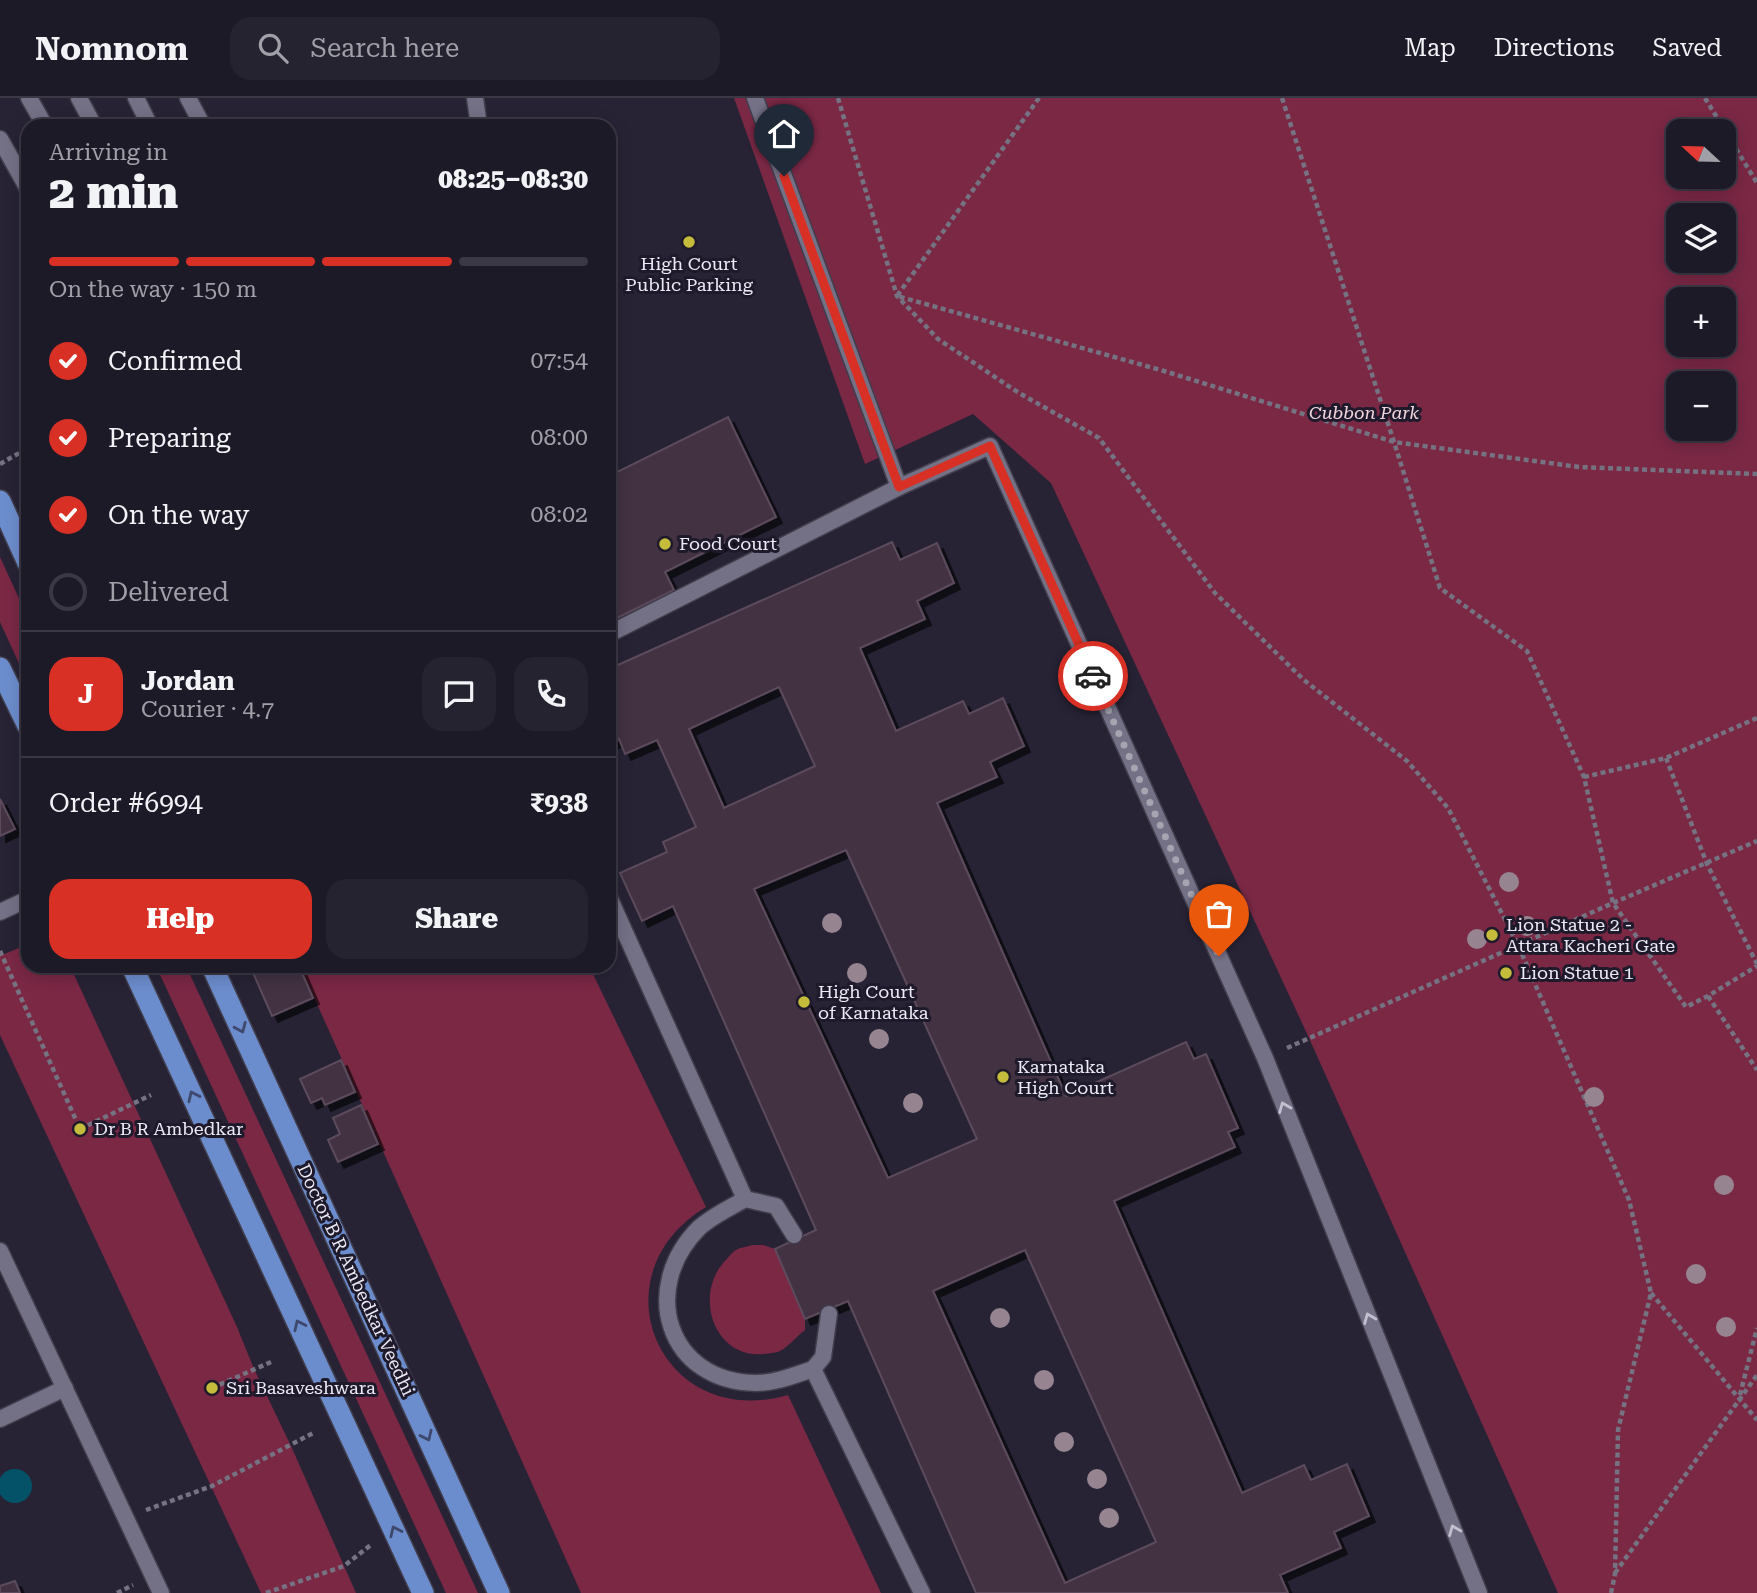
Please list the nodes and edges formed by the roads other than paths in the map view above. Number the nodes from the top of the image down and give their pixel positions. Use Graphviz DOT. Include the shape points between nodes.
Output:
graph roads {
  1 [pos="29,98"];
  2 [pos="79,98"];
  3 [pos="135,98"];
  4 [pos="188,98"];
  5 [pos="475,98"];
  6 [pos="755,98"];
  7 [pos="41,119"];
  8 [pos="90,119"];
  9 [pos="146,119"];
  10 [pos="199,119"];
  11 [pos="478,119"];
  12 [pos="0,139"];
  13 [pos="21,176"];
  14 [pos="899,487"];
  15 [pos="0,500"];
  16 [pos="21,547"];
  17 [pos="616,630"];
  18 [pos="0,668"];
  19 [pos="21,712"];
  20 [pos="21,902"];
  21 [pos="0,912"];
  22 [pos="616,913"];
  23 [pos="135,973"];
  24 [pos="215,973"];
  25 [pos="744,1199"];
  26 [pos="794,1235"];
  27 [pos="0,1251"];
  28 [pos="829,1314"];
  29 [pos="813,1369"];
  30 [pos="65,1388"];
  31 [pos="0,1419"];
  32 [pos="161,1593"];
  33 [pos="424,1593"];
  34 [pos="499,1593"];
  35 [pos="922,1593"];
  36 [pos="1479,1593"];
  1 -- 7 [label="lane"];
  2 -- 8 [label="lane"];
  3 -- 9 [label="lane"];
  4 -- 10 [label="lane"];
  5 -- 11 [label="lane"];
  6 -- 14 [label="lane"];
  12 -- 13 [label="lane"];
  14 -- 17 [label="lane"];
  36 -- 14 [label="lane, one-way" via="1265,1058 990,446"];
  15 -- 16 [label="main road"];
  18 -- 19 [label="main road"];
  20 -- 21 [label="lane"];
  22 -- 25 [label="lane"];
  33 -- 23 [label="main road, one-way"];
  24 -- 34 [label="main road, Doctor B R Ambedkar Veedhi, one-way"];
  25 -- 26 [label="lane" via="776,1206"];
  25 -- 29 [label="lane" via="700,1228 674,1264 666,1298 671,1326 689,1355 726,1377 768,1382"];
  27 -- 30 [label="lane"];
  28 -- 29 [label="lane" via="823,1357"];
  29 -- 35 [label="lane"];
  30 -- 31 [label="lane"];
  30 -- 32 [label="lane"];
}
